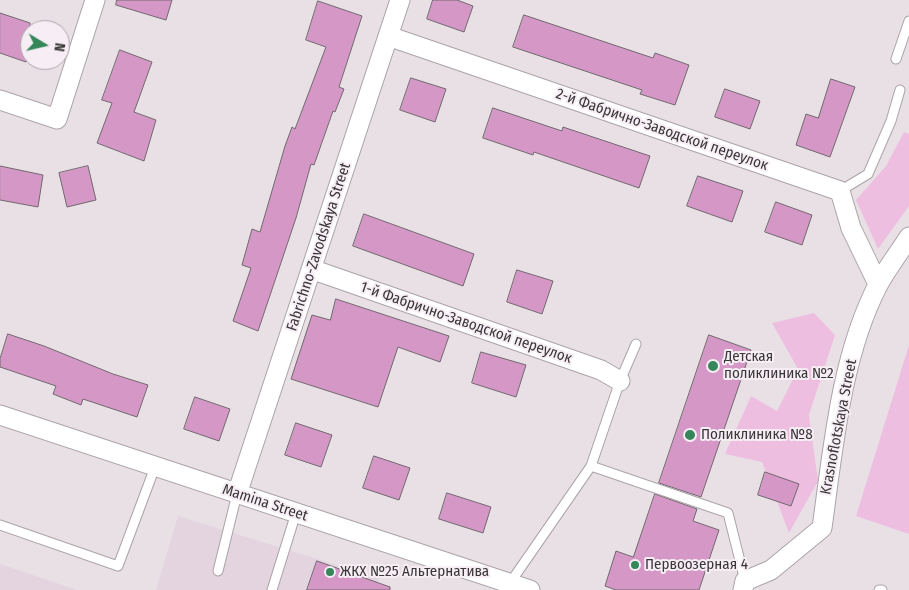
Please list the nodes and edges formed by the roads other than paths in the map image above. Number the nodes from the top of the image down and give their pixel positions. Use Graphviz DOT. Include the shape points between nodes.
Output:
graph roads {
  1 [pos="95,0"];
  2 [pos="400,0"];
  3 [pos="909,21"];
  4 [pos="388,36"];
  5 [pos="896,58"];
  6 [pos="900,90"];
  7 [pos="0,100"];
  8 [pos="840,191"];
  9 [pos="909,237"];
  10 [pos="311,269"];
  11 [pos="878,284"];
  12 [pos="636,344"];
  13 [pos="620,381"];
  14 [pos="0,415"];
  15 [pos="591,466"];
  16 [pos="156,467"];
  17 [pos="237,494"];
  18 [pos="296,513"];
  19 [pos="0,525"];
  20 [pos="218,571"];
  21 [pos="510,583"];
  22 [pos="744,586"];
  23 [pos="272,590"];
  24 [pos="530,590"];
  1 -- 7 [label="street" via="57,119"];
  2 -- 4 [label="street, Fabrichno-Zavodskaya Street"];
  3 -- 5 [label="lane"];
  4 -- 8 [label="street, 2-й Фабрично-Заводской переулок"];
  4 -- 10 [label="street, Fabrichno-Zavodskaya Street"];
  6 -- 8 [label="lane" via="891,121 868,174"];
  8 -- 11 [label="street" via="851,228"];
  9 -- 11 [label="street, Krasnoflotskaya Street"];
  10 -- 13 [label="street, 1-й Фабрично-Заводской переулок" via="601,370"];
  10 -- 17 [label="street, Fabrichno-Zavodskaya Street"];
  11 -- 22 [label="street, Krasnoflotskaya Street" via="862,322 846,379 822,528 772,570"];
  12 -- 13 [label="lane"];
  13 -- 15 [label="lane"];
  14 -- 16 [label="street, Mamina Street"];
  15 -- 21 [label="lane"];
  15 -- 22 [label="lane" via="728,513"];
  16 -- 17 [label="street, Mamina Street"];
  16 -- 19 [label="lane" via="118,566"];
  17 -- 18 [label="street, Mamina Street"];
  17 -- 20 [label="lane"];
  18 -- 21 [label="street, Mamina Street"];
  18 -- 23 [label="lane"];
  21 -- 24 [label="street, Mamina Street"];
}
